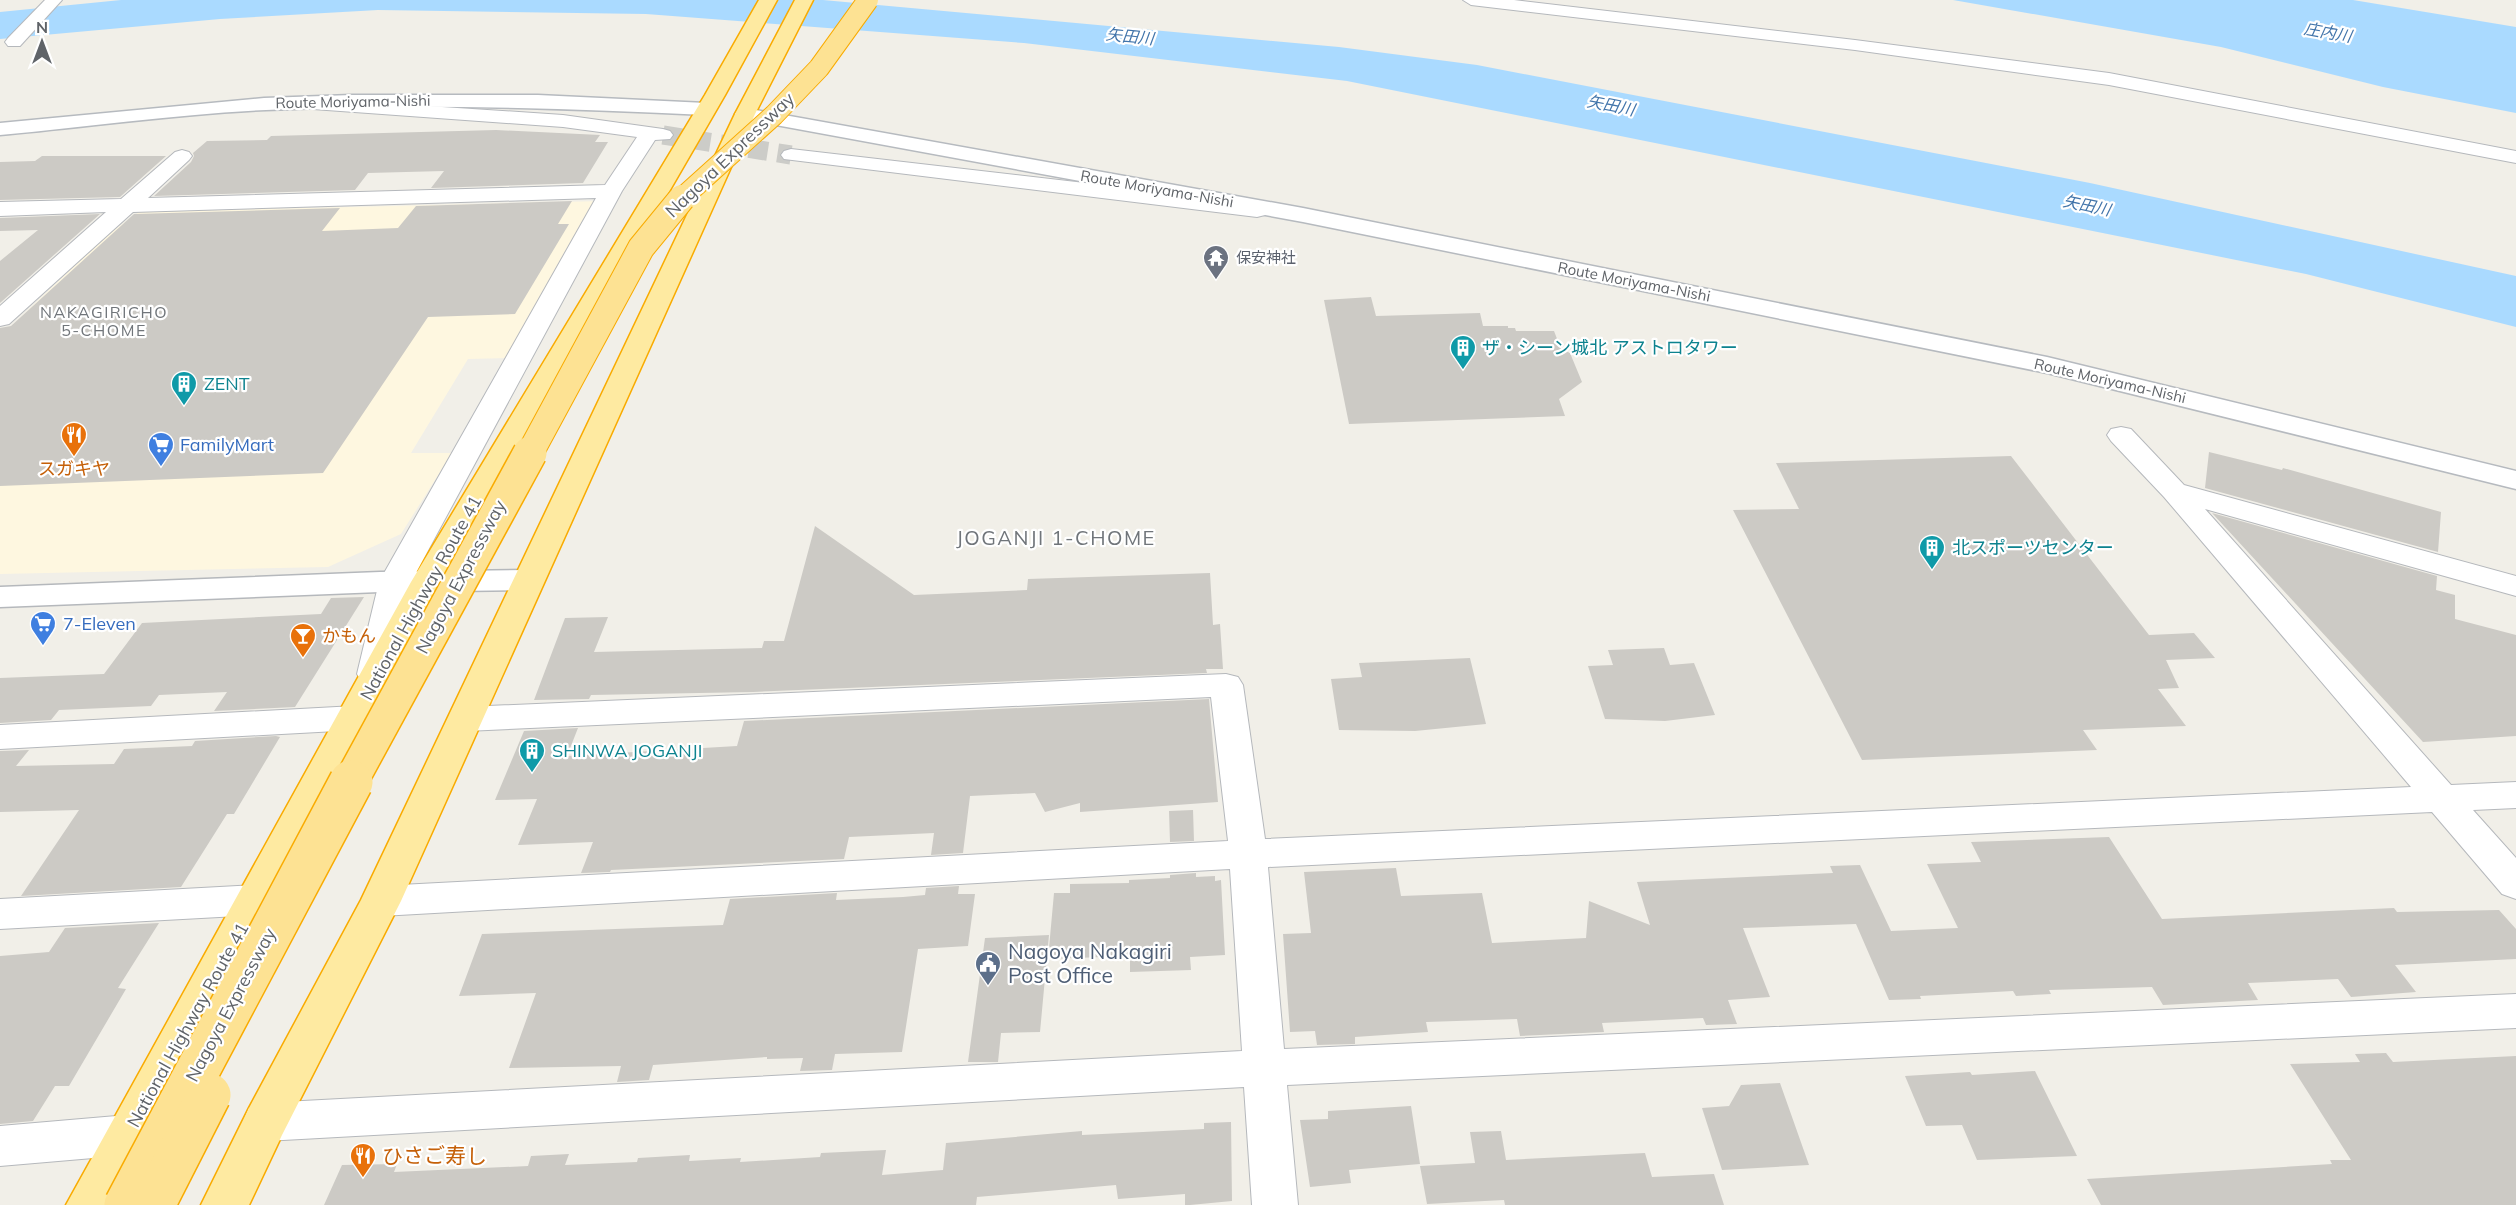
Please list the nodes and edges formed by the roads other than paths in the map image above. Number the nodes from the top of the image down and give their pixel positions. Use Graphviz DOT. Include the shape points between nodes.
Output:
graph roads {
  1 [pos="54,0"];
  2 [pos="768,0"];
  3 [pos="804,0"];
  4 [pos="868,0"];
  5 [pos="886,0"];
  6 [pos="1471,0"];
  7 [pos="14,42"];
  8 [pos="710,102"];
  9 [pos="290,103"];
  10 [pos="750,105"];
  11 [pos="0,129"];
  12 [pos="791,155"];
  13 [pos="182,156"];
  14 [pos="2516,157"];
  15 [pos="611,192"];
  16 [pos="127,205"];
  17 [pos="0,209"];
  18 [pos="1303,215"];
  19 [pos="0,319"];
  20 [pos="2121,435"];
  21 [pos="2516,480"];
  22 [pos="2174,491"];
  23 [pos="528,580"];
  24 [pos="411,582"];
  25 [pos="2516,586"];
  26 [pos="0,597"];
  27 [pos="362,704"];
  28 [pos="466,719"];
  29 [pos="0,737"];
  30 [pos="2516,795"];
  31 [pos="2439,798"];
  32 [pos="1248,854"];
  33 [pos="2516,884"];
  34 [pos="257,900"];
  35 [pos="381,901"];
  36 [pos="0,914"];
  37 [pos="2516,1011"];
  38 [pos="1264,1068"];
  39 [pos="265,1122"];
  40 [pos="128,1135"];
  41 [pos="0,1146"];
  42 [pos="90,1205"];
  43 [pos="126,1205"];
  44 [pos="153,1205"];
  45 [pos="225,1205"];
  46 [pos="1275,1205"];
  1 -- 7 [label="street"];
  2 -- 8 [label="highway, National Highway Route 41"];
  3 -- 10 [label="highway"];
  4 -- 43 [label="highway, Nagoya Expressway, bridge" via="819,68 774,115 678,202 641,248 263,944"];
  5 -- 44 [label="highway, Nagoya Expressway, bridge" via="832,69 785,117 714,178 682,211 655,248 594,356 287,940"];
  6 -- 14 [label="street" via="2109,79"];
  8 -- 9 [label="main road, Route Moriyama-Nishi"];
  8 -- 24 [label="highway, National Highway Route 41"];
  9 -- 11 [label="main road, Route Moriyama-Nishi"];
  9 -- 15 [label="street" via="563,122 656,134"];
  10 -- 18 [label="main road, Route Moriyama-Nishi"];
  10 -- 23 [label="highway"];
  12 -- 18 [label="street"];
  13 -- 16 [label="street"];
  15 -- 16 [label="street"];
  15 -- 24 [label="street"];
  16 -- 17 [label="street"];
  16 -- 19 [label="street"];
  18 -- 21 [label="main road, Route Moriyama-Nishi" via="2047,365"];
  20 -- 22 [label="street"];
  22 -- 25 [label="street"];
  22 -- 31 [label="street"];
  23 -- 24 [label="main road"];
  23 -- 28 [label="highway"];
  24 -- 26 [label="main road"];
  24 -- 27 [label="highway, National Highway Route 41"];
  27 -- 29 [label="street"];
  27 -- 34 [label="highway, National Highway Route 41"];
  28 -- 32 [label="street" via="1226,685"];
  28 -- 35 [label="highway"];
  30 -- 31 [label="street"];
  31 -- 32 [label="street"];
  31 -- 33 [label="street"];
  32 -- 35 [label="street"];
  32 -- 38 [label="street"];
  34 -- 36 [label="street"];
  34 -- 40 [label="highway, National Highway Route 41"];
  35 -- 39 [label="highway"];
  37 -- 38 [label="street"];
  38 -- 39 [label="street"];
  38 -- 46 [label="street"];
  39 -- 45 [label="highway"];
  40 -- 41 [label="street"];
  40 -- 42 [label="highway, National Highway Route 41"];
}
